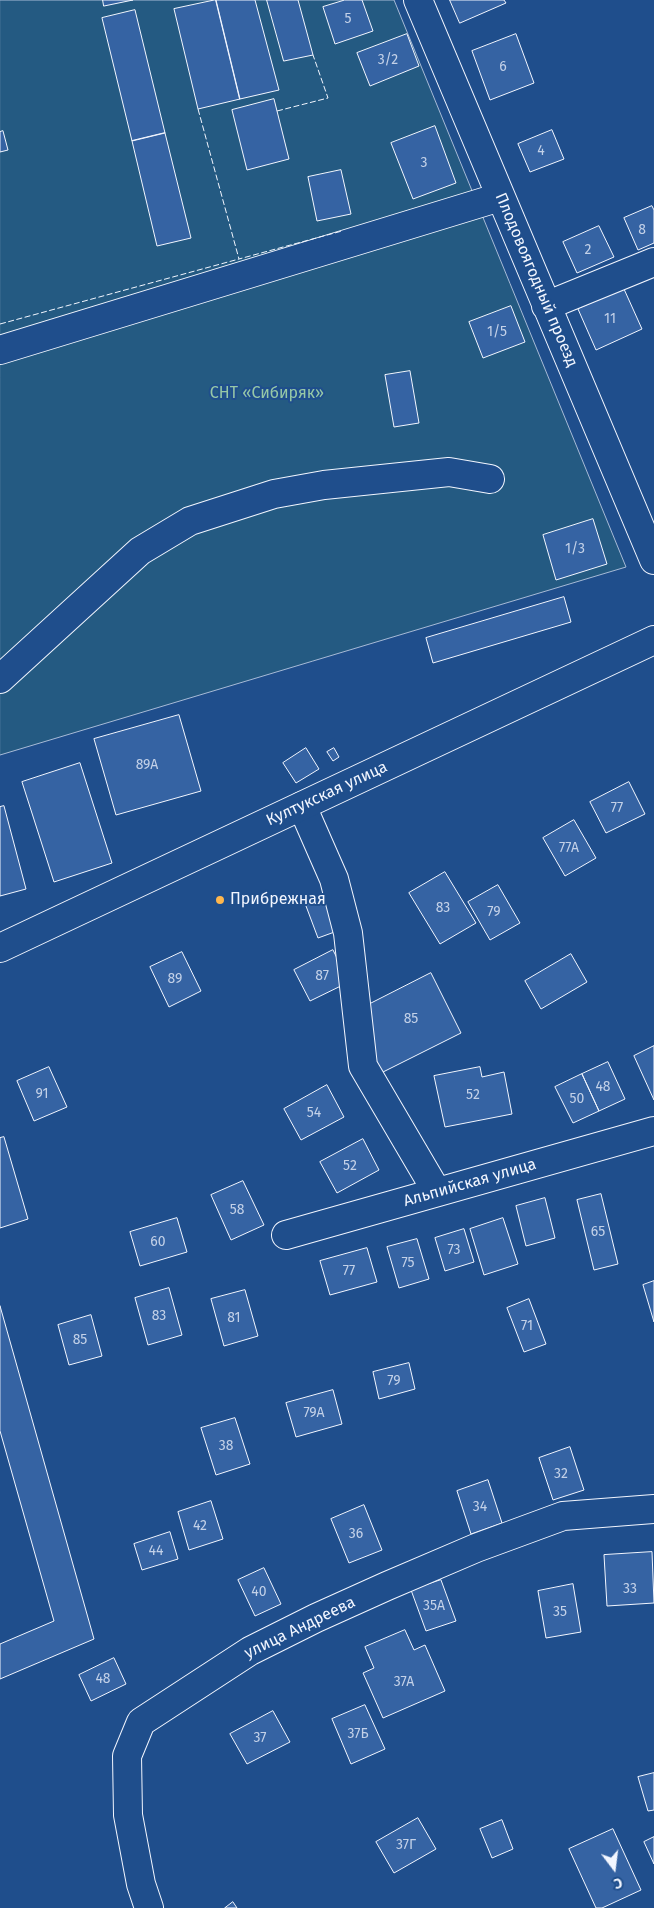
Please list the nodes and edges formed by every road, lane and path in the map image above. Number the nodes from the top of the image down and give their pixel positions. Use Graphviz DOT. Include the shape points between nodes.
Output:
graph roads {
  1 [pos="418,0"];
  2 [pos="500,197"];
  3 [pos="654,262"];
  4 [pos="546,306"];
  5 [pos="0,350"];
  6 [pos="490,479"];
  7 [pos="654,560"];
  8 [pos="654,640"];
  9 [pos="0,679"];
  10 [pos="302,806"];
  11 [pos="0,948"];
  12 [pos="654,1131"];
  13 [pos="437,1192"];
  14 [pos="286,1235"];
  15 [pos="654,1509"];
  16 [pos="149,1908"];
  1 -- 2 [label="street, Плодовоягодный проезд"];
  2 -- 4 [label="street, Плодовоягодный проезд"];
  2 -- 5 [label="street"];
  3 -- 4 [label="street"];
  4 -- 7 [label="street, Плодовоягодный проезд"];
  6 -- 9 [label="street" via="448,472 324,485 274,494 190,521 140,550"];
  8 -- 10 [label="street, Култукская улица"];
  10 -- 11 [label="street, Култукская улица"];
  10 -- 13 [label="street" via="334,879 348,933 363,1066"];
  12 -- 13 [label="street, Альпийская улица"];
  13 -- 14 [label="street, Альпийская улица"];
  15 -- 16 [label="street, улица Андреева" via="563,1516 476,1548 250,1651 141,1722 127,1756 128,1816"];
}
